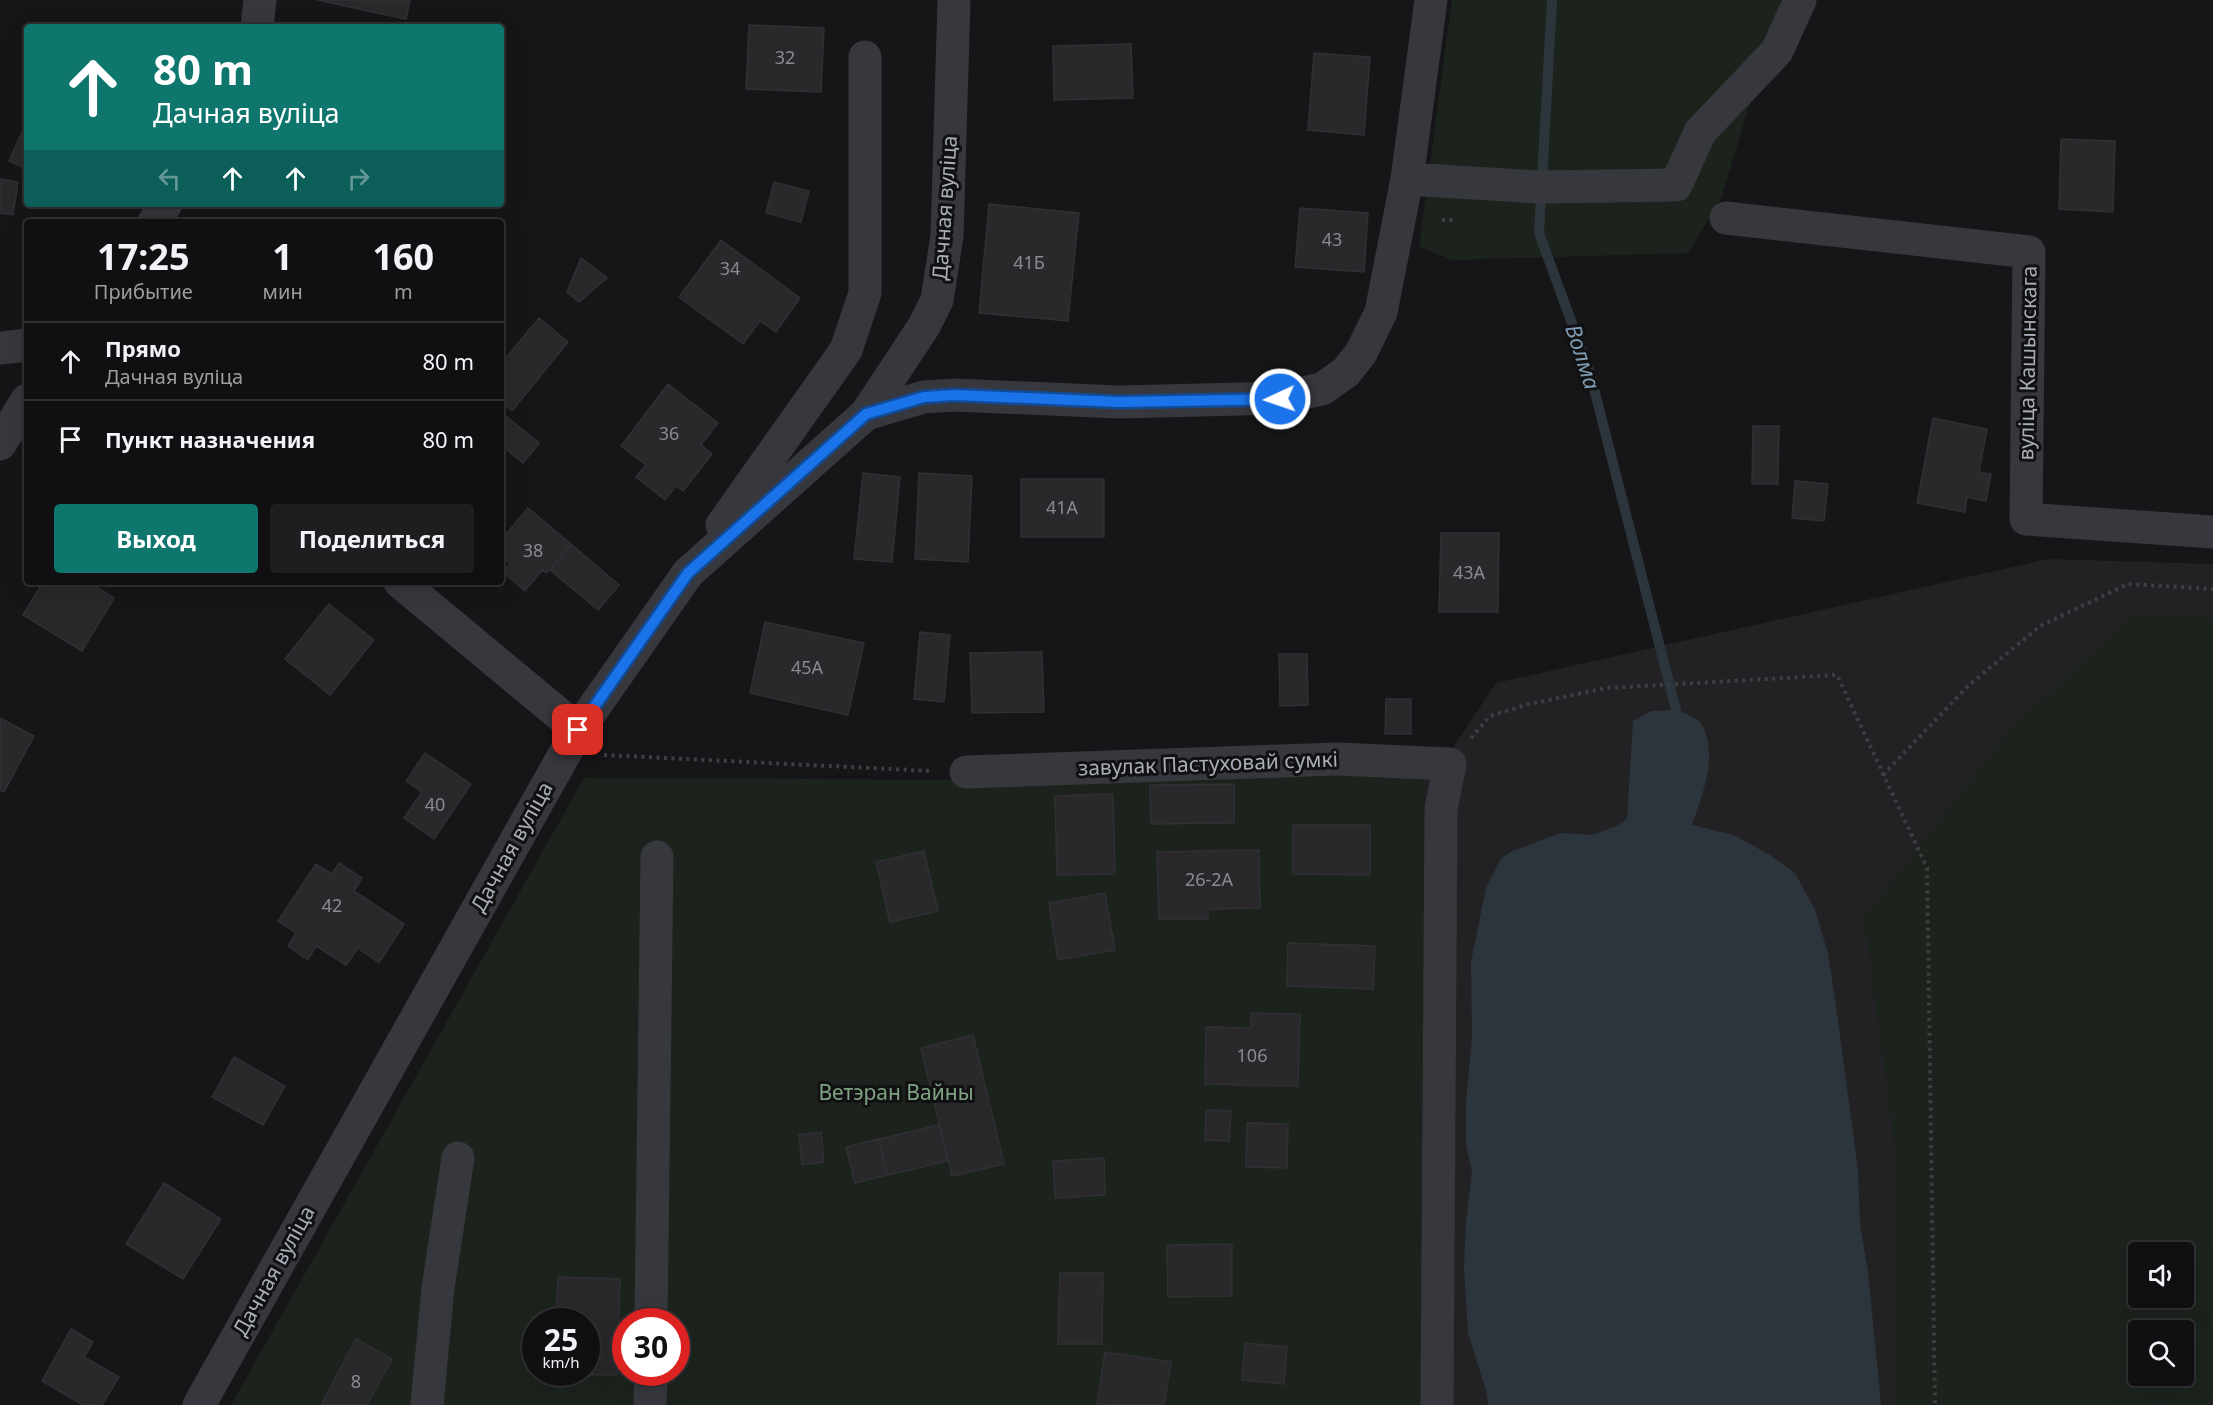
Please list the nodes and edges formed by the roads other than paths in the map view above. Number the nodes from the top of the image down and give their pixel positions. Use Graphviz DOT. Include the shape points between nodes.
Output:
graph roads {
  1 [pos="260,0"];
  2 [pos="954,0"];
  3 [pos="1431,0"];
  4 [pos="1800,0"];
  5 [pos="257,24"];
  6 [pos="865,57"];
  7 [pos="1407,179"];
  8 [pos="1726,219"];
  9 [pos="24,345"];
  10 [pos="0,348"];
  11 [pos="24,405"];
  12 [pos="866,414"];
  13 [pos="0,444"];
  14 [pos="2213,532"];
  15 [pos="688,573"];
  16 [pos="404,585"];
  17 [pos="578,730"];
  18 [pos="966,772"];
  19 [pos="657,857"];
  20 [pos="458,1158"];
  21 [pos="651,1308"];
  22 [pos="651,1386"];
  23 [pos="199,1405"];
  24 [pos="427,1405"];
  25 [pos="650,1405"];
  26 [pos="1437,1405"];
  1 -- 5 [label="street"];
  2 -- 12 [label="street, Дачная вуліца" via="944,273 938,300 924,327"];
  3 -- 7 [label="street"];
  4 -- 7 [label="street" via="1776,51 1700,132 1676,185 1540,187"];
  6 -- 15 [label="street" via="865,293 846,350"];
  7 -- 12 [label="street" via="1381,312 1361,353 1346,372 1322,389 1280,399 1231,401 1119,402 955,395 924,397"];
  8 -- 14 [label="street, вуліца Кашынскага" via="2029,252 2026,519"];
  9 -- 10 [label="street"];
  11 -- 13 [label="street"];
  12 -- 15 [label="street, Дачная вуліца"];
  15 -- 17 [label="street, Дачная вуліца"];
  16 -- 17 [label="street"];
  17 -- 23 [label="street, Дачная вуліца"];
  18 -- 26 [label="street, завулак Пастуховай сумкі" via="1338,759 1450,764 1441,809"];
  19 -- 21 [label="street"];
  20 -- 24 [label="street" via="438,1288"];
  22 -- 25 [label="street"];
}
